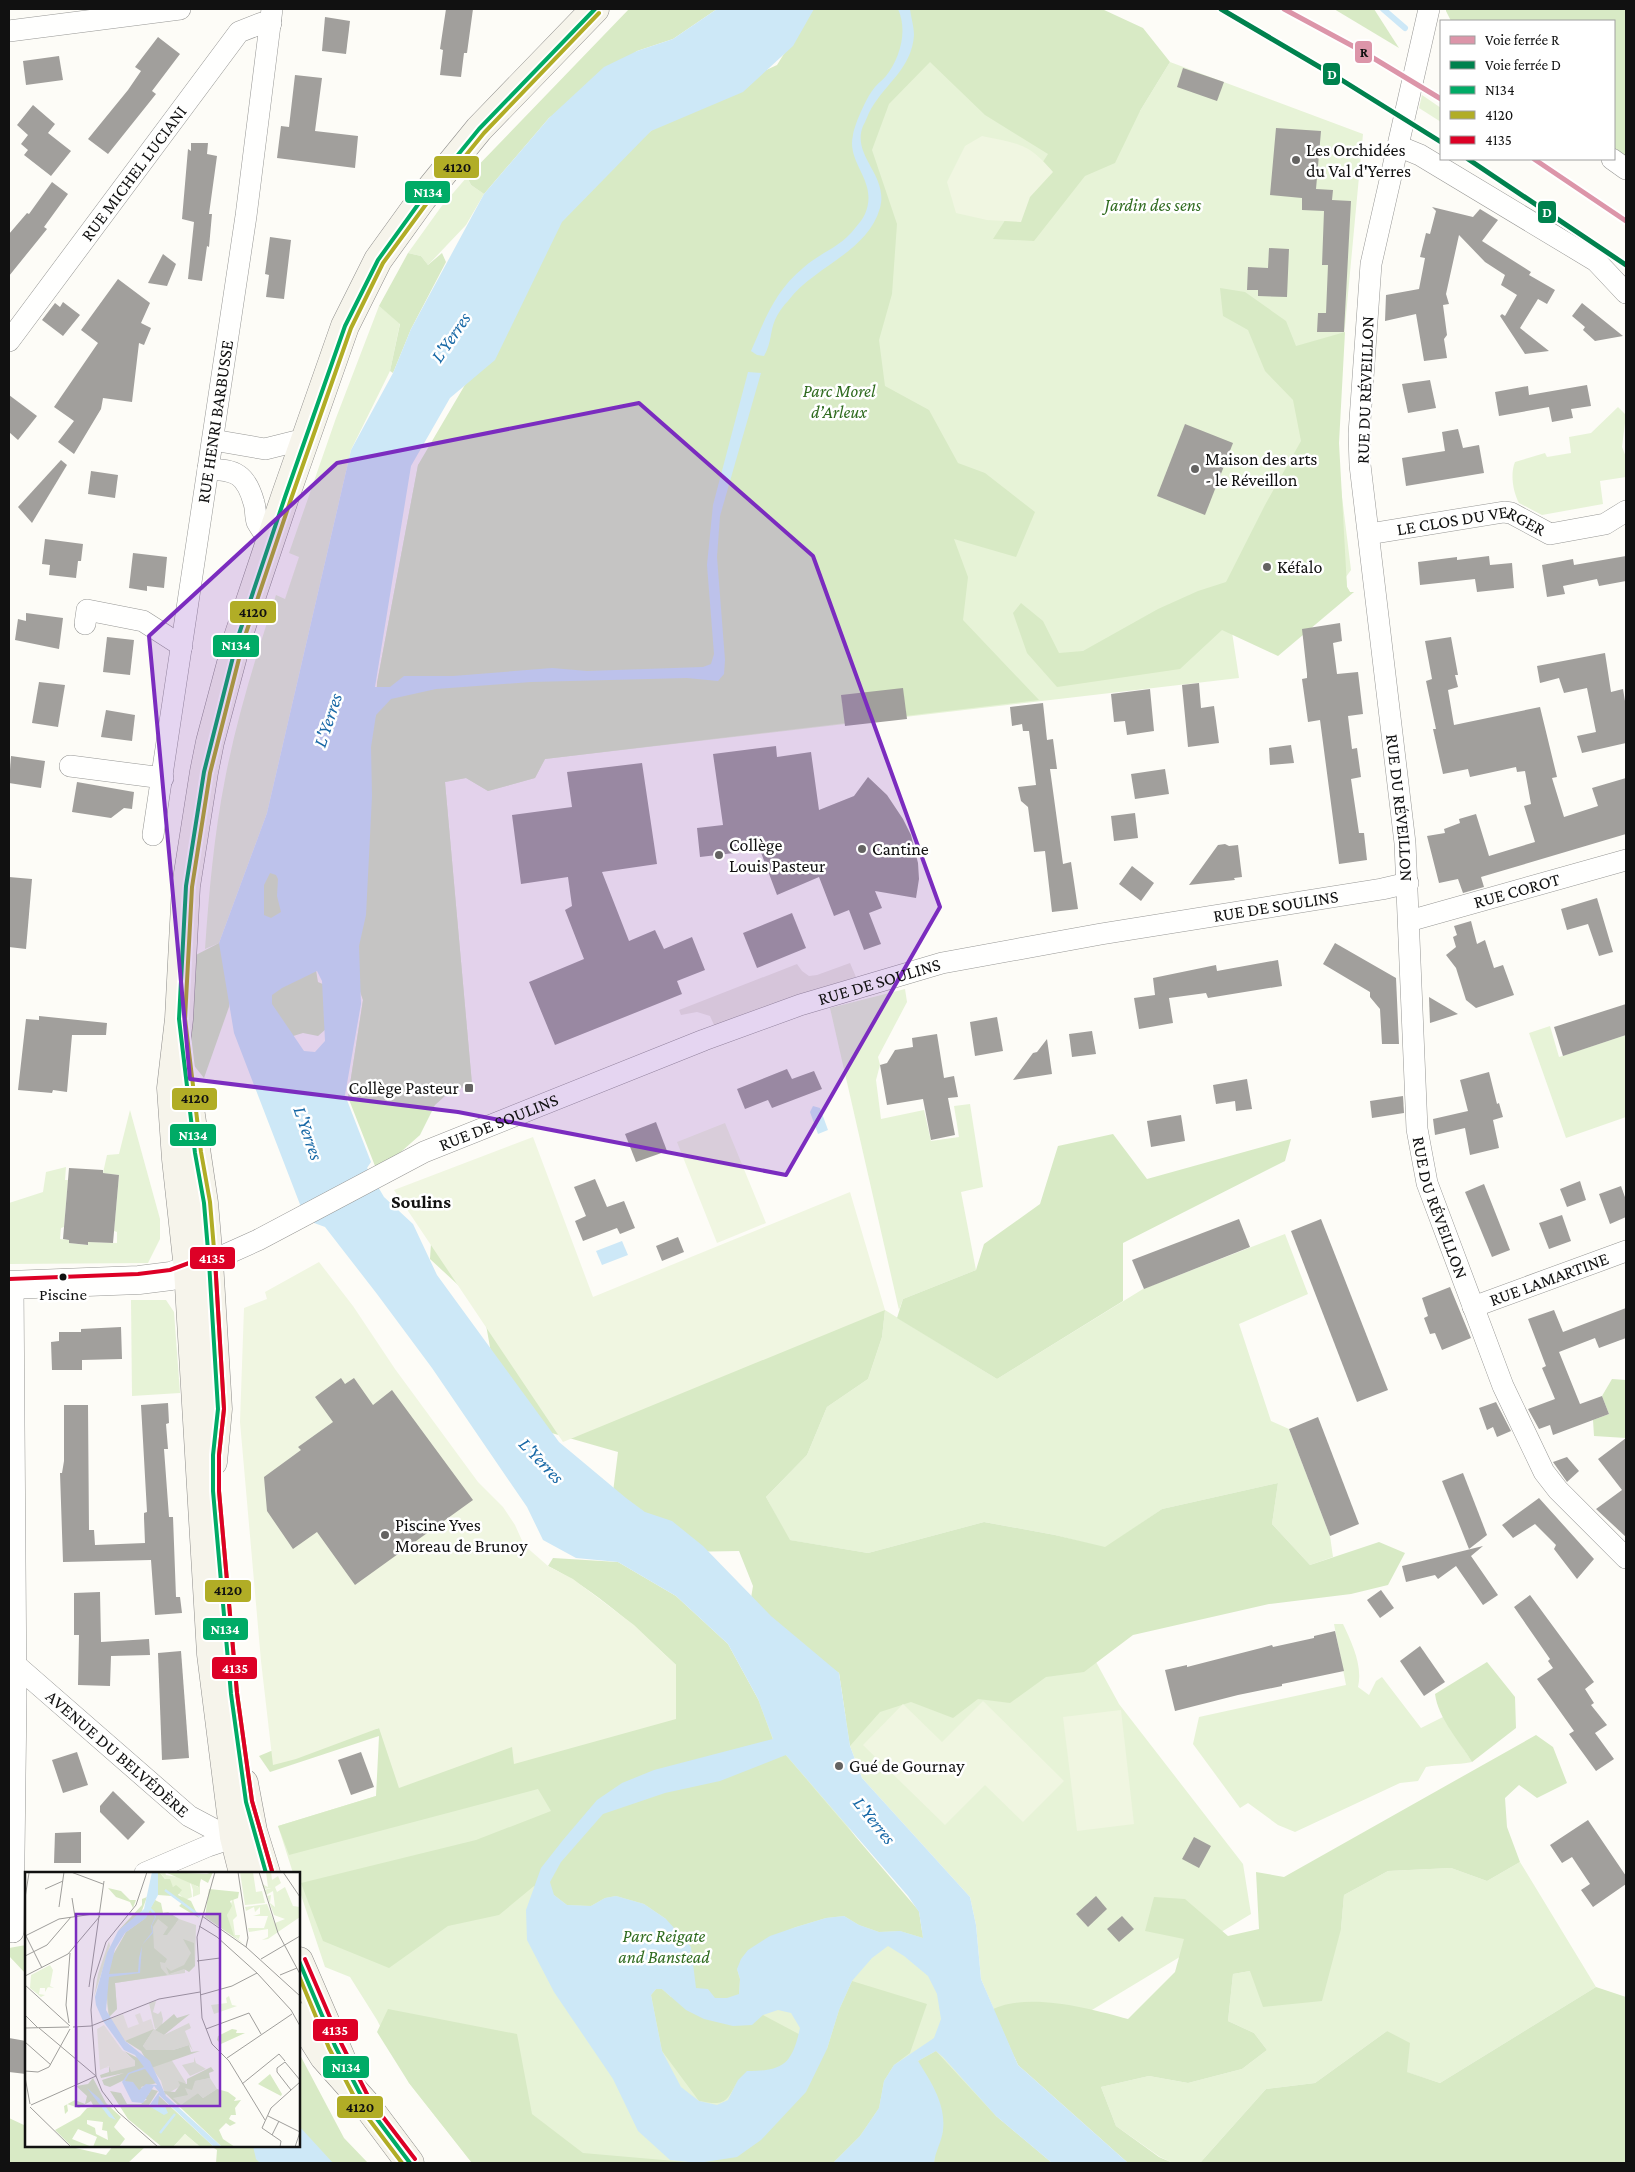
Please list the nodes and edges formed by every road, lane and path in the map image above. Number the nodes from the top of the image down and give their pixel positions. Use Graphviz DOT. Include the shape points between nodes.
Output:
graph roads {
  1 [pos="180,9"];
  2 [pos="595,9"];
  3 [pos="1429,9"];
  4 [pos="272,16"];
  5 [pos="9,31"];
  6 [pos="1433,35"];
  7 [pos="1398,146"];
  8 [pos="1614,160"];
  9 [pos="1626,168"];
  10 [pos="1626,293"];
  11 [pos="9,341"];
  12 [pos="305,439"];
  13 [pos="213,440"];
  14 [pos="208,470"];
  15 [pos="1626,511"];
  16 [pos="1369,534"];
  17 [pos="270,542"];
  18 [pos="85,624"];
  19 [pos="182,646"];
  20 [pos="70,766"];
  21 [pos="163,778"];
  22 [pos="153,835"];
  23 [pos="1626,860"];
  24 [pos="1408,883"];
  25 [pos="1409,921"];
  26 [pos="1626,1251"];
  27 [pos="198,1266"];
  28 [pos="11,1285"];
  29 [pos="1473,1307"];
  30 [pos="1626,1558"];
  31 [pos="12,1662"];
  32 [pos="244,1834"];
  33 [pos="148,1872"];
  34 [pos="243,1872"];
  35 [pos="265,1872"];
  36 [pos="16,1930"];
  37 [pos="300,1963"];
  38 [pos="300,2019"];
  39 [pos="365,2104"];
  40 [pos="410,2163"];
  1 -- 5 [label="street"];
  2 -- 12 [label="main road" via="479,129 378,260 345,326"];
  3 -- 6 [label="street, RUE DU RÉVEILLON"];
  4 -- 11 [label="street, RUE MICHEL LUCIANI" via="239,32"];
  4 -- 13 [label="street, RUE HENRI BARBUSSE"];
  6 -- 7 [label="street, RUE DU RÉVEILLON"];
  7 -- 10 [label="street" via="1420,155 1596,261"];
  7 -- 16 [label="street, RUE DU RÉVEILLON" via="1370,273 1360,434 1360,465"];
  8 -- 9 [label="street"];
  12 -- 13 [label="street" via="265,449"];
  12 -- 17 [label="main road"];
  13 -- 14 [label="street, RUE HENRI BARBUSSE"];
  14 -- 17 [label="street" via="230,470 239,475 249,490 257,521"];
  14 -- 19 [label="street, RUE HENRI BARBUSSE"];
  15 -- 16 [label="street, LE CLOS DU VERGER" via="1605,524 1550,534 1504,512"];
  16 -- 24 [label="street, RUE DU RÉVEILLON"];
  17 -- 27 [label="main road" via="238,637 208,750 186,886 179,1018 171,1088 178,1178"];
  18 -- 19 [label="street" via="87,610 143,621"];
  19 -- 21 [label="street, RUE HENRI BARBUSSE"];
  20 -- 21 [label="street"];
  21 -- 22 [label="street, RUE HENRI BARBUSSE"];
  23 -- 25 [label="street, RUE COROT"];
  24 -- 25 [label="street, RUE DU RÉVEILLON"];
  24 -- 27 [label="street, RUE DE SOULINS" via="942,963 800,1005 424,1152 258,1240"];
  25 -- 29 [label="street, RUE DU RÉVEILLON" via="1417,1129 1426,1183"];
  26 -- 29 [label="street, RUE LAMARTINE"];
  27 -- 28 [label="street" via="171,1276 139,1280"];
  27 -- 32 [label="main road" via="211,1654"];
  28 -- 31 [label="street"];
  29 -- 30 [label="street, RUE DU RÉVEILLON" via="1503,1386 1544,1472"];
  31 -- 32 [label="street, AVENUE DU BELVÉDÈRE" via="188,1816 221,1833"];
  31 -- 36 [label="street"];
  32 -- 33 [label="street"];
  32 -- 34 [label="main road"];
  32 -- 35 [label="main road"];
  37 -- 39 [label="main road" via="335,2046"];
  38 -- 39 [label="main road" via="324,2057"];
  39 -- 40 [label="main road"];
}
